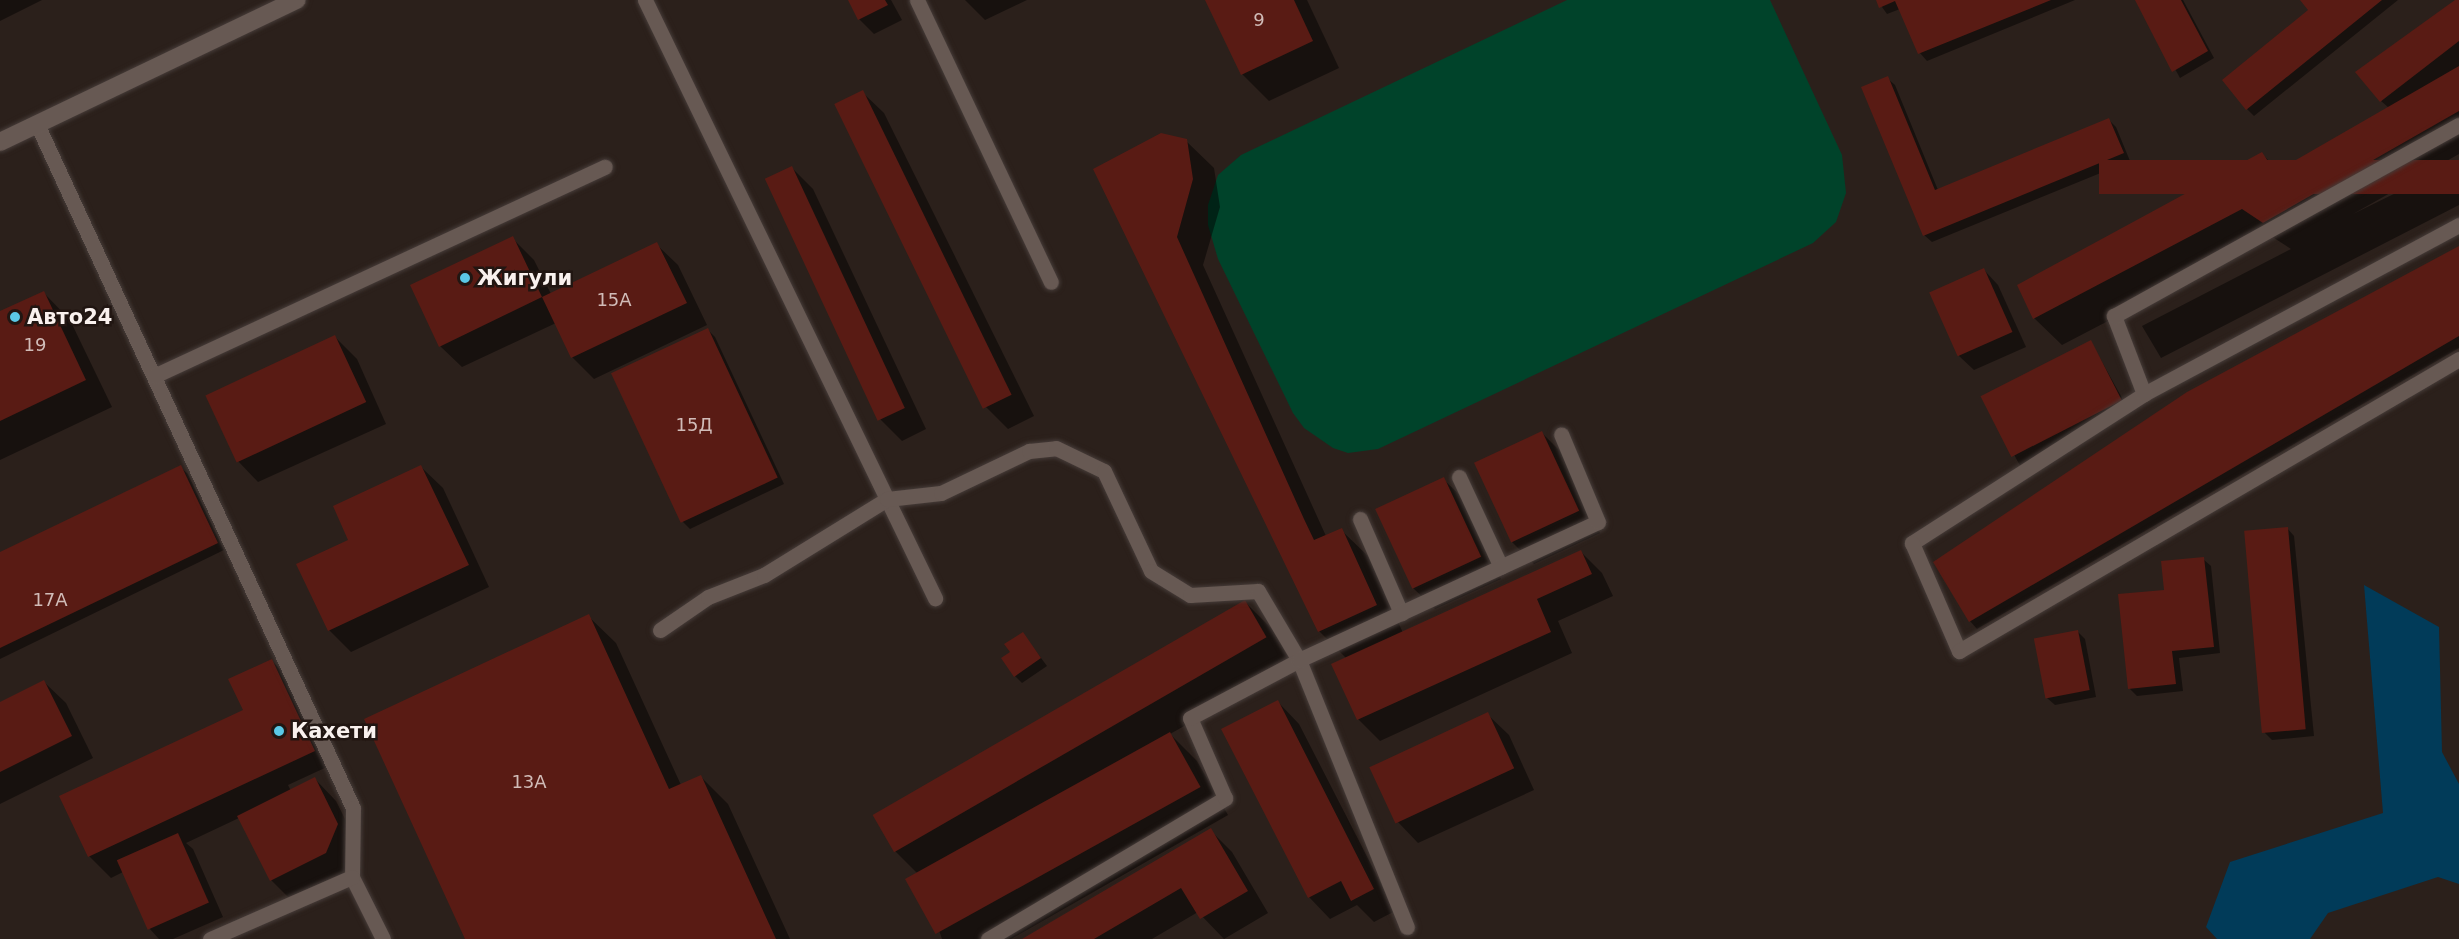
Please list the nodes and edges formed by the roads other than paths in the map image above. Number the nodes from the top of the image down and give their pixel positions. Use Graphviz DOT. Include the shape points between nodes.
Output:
graph roads {
  1 [pos="297,0"];
  2 [pos="645,0"];
  3 [pos="917,0"];
  4 [pos="38,124"];
  5 [pos="2459,124"];
  6 [pos="0,142"];
  7 [pos="605,167"];
  8 [pos="2459,225"];
  9 [pos="1051,282"];
  10 [pos="2459,359"];
  11 [pos="154,376"];
  12 [pos="2144,394"];
  13 [pos="1561,434"];
  14 [pos="1459,477"];
  15 [pos="887,499"];
  16 [pos="1360,519"];
  17 [pos="1501,567"];
  18 [pos="935,598"];
  19 [pos="1401,613"];
  20 [pos="660,630"];
  21 [pos="1299,660"];
  22 [pos="352,876"];
  23 [pos="1407,927"];
  24 [pos="210,939"];
  25 [pos="383,939"];
  26 [pos="988,939"];
  1 -- 4 [label="street"];
  2 -- 15 [label="lane"];
  3 -- 9 [label="lane"];
  4 -- 6 [label="street"];
  4 -- 11 [label="lane"];
  5 -- 12 [label="lane" via="2114,316"];
  7 -- 11 [label="lane"];
  8 -- 12 [label="lane"];
  10 -- 12 [label="lane" via="1959,651 1912,543"];
  11 -- 22 [label="lane" via="353,808"];
  13 -- 17 [label="lane" via="1598,522"];
  14 -- 17 [label="lane"];
  15 -- 18 [label="lane"];
  15 -- 20 [label="lane" via="764,575 708,597"];
  15 -- 21 [label="lane" via="941,493 1029,451 1056,448 1104,471 1151,571 1190,595 1258,591"];
  16 -- 19 [label="lane"];
  17 -- 19 [label="lane"];
  19 -- 21 [label="lane"];
  21 -- 23 [label="lane"];
  21 -- 26 [label="lane" via="1190,718 1225,798"];
  22 -- 24 [label="lane"];
  22 -- 25 [label="lane"];
}
